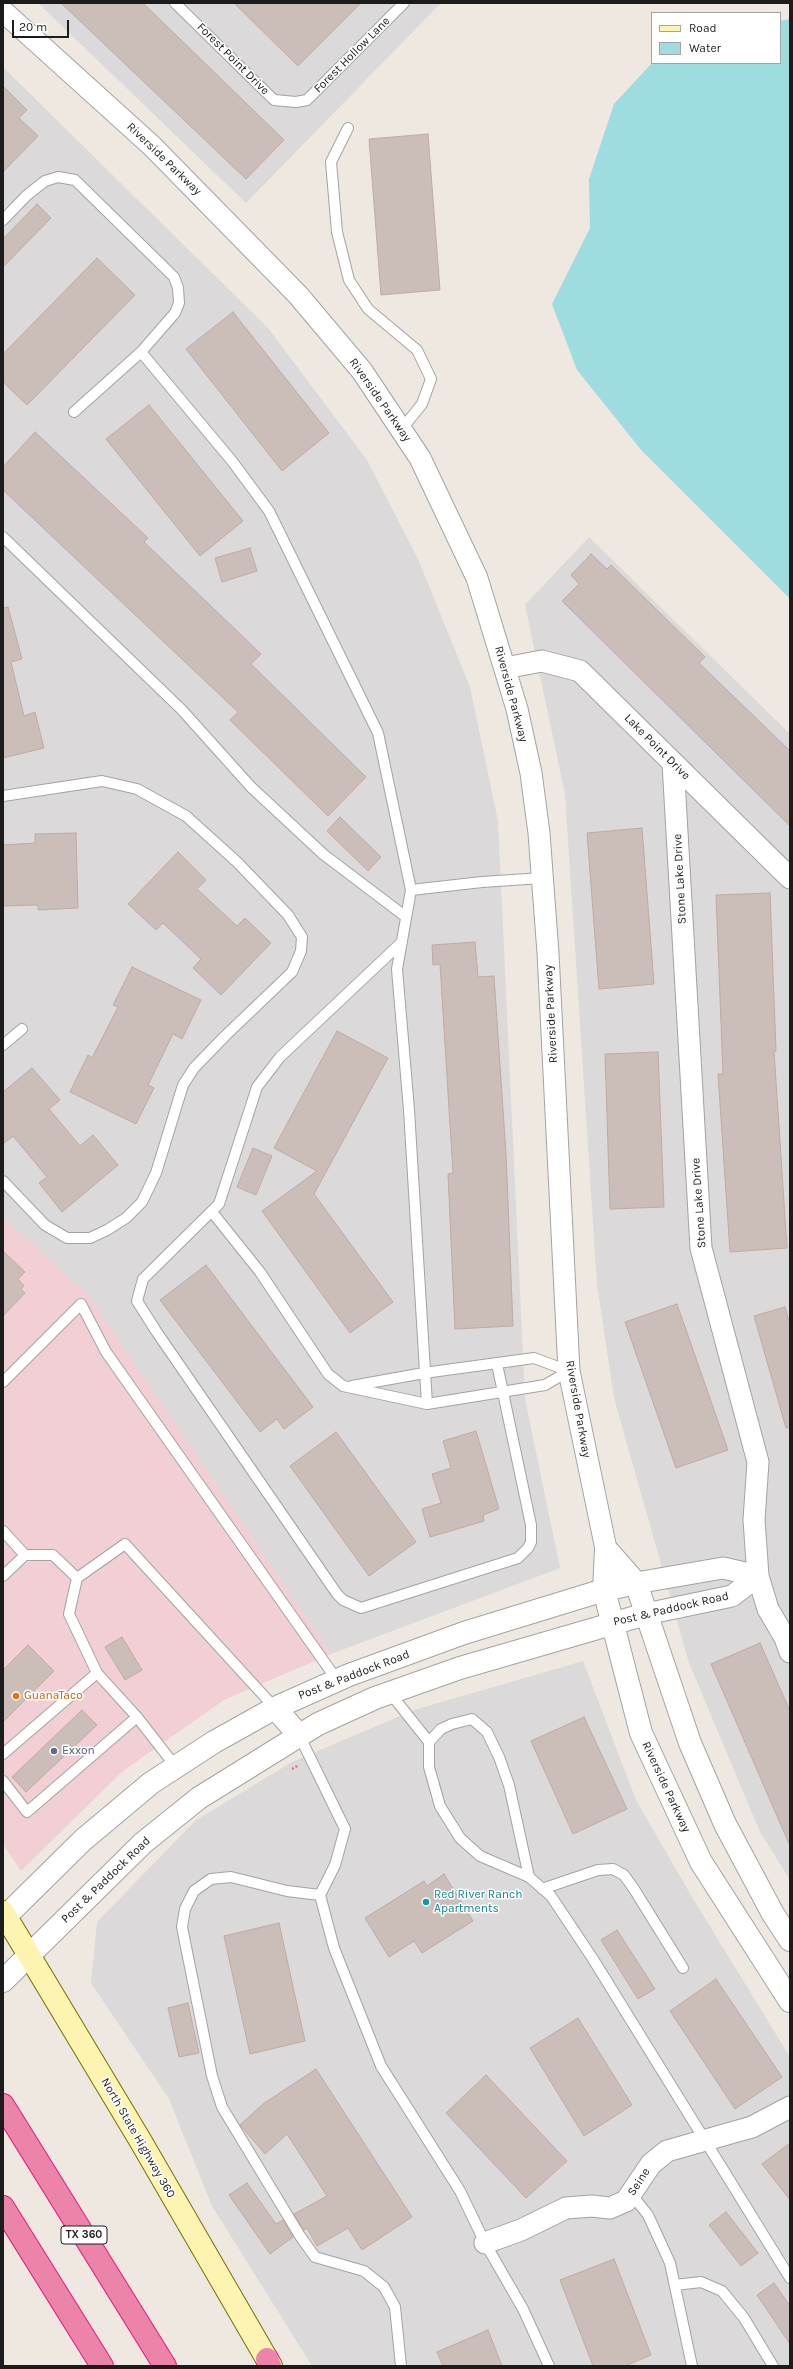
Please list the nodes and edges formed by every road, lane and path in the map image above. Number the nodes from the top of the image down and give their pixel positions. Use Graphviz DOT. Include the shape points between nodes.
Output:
graph roads {
  1 [pos="176,3"];
  2 [pos="404,3"];
  3 [pos="7,11"];
  4 [pos="296,102"];
  5 [pos="348,128"];
  6 [pos="3,220"];
  7 [pos="141,352"];
  8 [pos="74,412"];
  9 [pos="401,430"];
  10 [pos="3,537"];
  11 [pos="505,668"];
  12 [pos="673,763"];
  13 [pos="3,796"];
  14 [pos="542,878"];
  15 [pos="790,878"];
  16 [pos="411,890"];
  17 [pos="406,917"];
  18 [pos="402,942"];
  19 [pos="22,1029"];
  20 [pos="3,1045"];
  21 [pos="3,1181"];
  22 [pos="212,1212"];
  23 [pos="496,1364"];
  24 [pos="569,1371"];
  25 [pos="424,1373"];
  26 [pos="3,1382"];
  27 [pos="347,1386"];
  28 [pos="502,1391"];
  29 [pos="427,1404"];
  30 [pos="3,1532"];
  31 [pos="606,1550"];
  32 [pos="25,1555"];
  33 [pos="3,1576"];
  34 [pos="758,1576"];
  35 [pos="77,1578"];
  36 [pos="636,1583"];
  37 [pos="604,1590"];
  38 [pos="646,1614"];
  39 [pos="613,1622"];
  40 [pos="790,1652"];
  41 [pos="97,1673"];
  42 [pos="337,1680"];
  43 [pos="390,1693"];
  44 [pos="275,1708"];
  45 [pos="137,1717"];
  46 [pos="299,1735"];
  47 [pos="429,1742"];
  48 [pos="3,1754"];
  49 [pos="176,1767"];
  50 [pos="3,1781"];
  51 [pos="529,1877"];
  52 [pos="542,1889"];
  53 [pos="320,1895"];
  54 [pos="4,1916"];
  55 [pos="790,1940"];
  56 [pos="29,1955"];
  57 [pos="683,1968"];
  58 [pos="3,1981"];
  59 [pos="790,2001"];
  60 [pos="3,2105"];
  61 [pos="790,2107"];
  62 [pos="704,2140"];
  63 [pos="632,2195"];
  64 [pos="3,2207"];
  65 [pos="485,2243"];
  66 [pos="790,2278"];
  67 [pos="675,2285"];
  68 [pos="269,2364"];
  69 [pos="102,2366"];
  70 [pos="165,2366"];
  71 [pos="401,2366"];
  72 [pos="549,2366"];
  73 [pos="692,2366"];
  74 [pos="774,2366"];
  1 -- 4 [label="lane, Forest Point Drive" via="274,100"];
  2 -- 4 [label="lane, Forest Hollow Lane" via="307,100"];
  3 -- 9 [label="street, Riverside Parkway" via="152,146 298,295 362,371"];
  5 -- 9 [label="lane" via="331,162 337,232 349,280 368,309 416,350 432,379 422,404"];
  6 -- 7 [label="lane" via="45,181 58,178 75,180 174,277 179,303 175,313"];
  7 -- 8 [label="lane"];
  7 -- 16 [label="lane" via="232,461 269,511 378,733"];
  9 -- 11 [label="street, Riverside Parkway" via="420,458 477,578"];
  10 -- 17 [label="lane" via="182,710 251,787 323,854"];
  11 -- 12 [label="street, Lake Point Drive" via="542,661 580,671"];
  11 -- 14 [label="street, Riverside Parkway" via="531,773"];
  12 -- 15 [label="street, Lake Point Drive"];
  12 -- 34 [label="street, Stone Lake Drive" via="701,1248 758,1462 754,1520"];
  13 -- 21 [label="lane" via="102,781 137,789 186,816 238,862 288,915 302,937 301,951 292,972 220,1041 194,1068 183,1085 156,1173 142,1202 126,1218 90,1238 67,1238 45,1225"];
  14 -- 16 [label="lane" via="474,882"];
  14 -- 24 [label="street, Riverside Parkway"];
  16 -- 17 [label="lane"];
  17 -- 18 [label="lane"];
  18 -- 22 [label="lane" via="280,1058 257,1087 219,1204"];
  18 -- 25 [label="lane" via="397,969 409,1110"];
  19 -- 20 [label="lane"];
  22 -- 27 [label="lane" via="260,1272 328,1374 336,1383"];
  22 -- 28 [label="lane" via="143,1279 137,1301 300,1543 343,1600 361,1608 434,1586 524,1554 531,1542 531,1525"];
  23 -- 24 [label="lane" via="534,1358"];
  23 -- 25 [label="lane"];
  23 -- 28 [label="lane"];
  24 -- 28 [label="lane" via="545,1385"];
  24 -- 31 [label="street, Riverside Parkway"];
  25 -- 27 [label="lane"];
  25 -- 29 [label="lane"];
  26 -- 42 [label="lane" via="81,1304 106,1352"];
  27 -- 29 [label="lane"];
  28 -- 29 [label="lane"];
  30 -- 32 [label="lane"];
  31 -- 36 [label="street"];
  31 -- 37 [label="street, Riverside Parkway"];
  32 -- 33 [label="lane"];
  32 -- 35 [label="lane" via="53,1555"];
  34 -- 36 [label="street, Post & Paddock Road" via="723,1568"];
  34 -- 38 [label="street, Post & Paddock Road" via="732,1596"];
  34 -- 40 [label="street, Stone Lake Drive" via="768,1609"];
  35 -- 41 [label="lane" via="69,1614"];
  35 -- 44 [label="lane" via="125,1544"];
  36 -- 37 [label="street, Post & Paddock Road"];
  36 -- 38 [label="street"];
  37 -- 39 [label="street, Riverside Parkway"];
  37 -- 42 [label="street, Post & Paddock Road" via="464,1633"];
  38 -- 39 [label="street, Post & Paddock Road"];
  38 -- 55 [label="street" via="690,1743 725,1824 773,1914"];
  39 -- 43 [label="street, Post & Paddock Road" via="460,1668"];
  39 -- 59 [label="street, Riverside Parkway" via="642,1733 701,1862"];
  41 -- 45 [label="lane"];
  41 -- 48 [label="lane"];
  42 -- 44 [label="street, Post & Paddock Road"];
  43 -- 46 [label="street, Post & Paddock Road" via="318,1724"];
  43 -- 47 [label="lane"];
  44 -- 46 [label="street"];
  44 -- 49 [label="street, Post & Paddock Road" via="214,1742"];
  45 -- 49 [label="lane"];
  45 -- 50 [label="lane" via="27,1812"];
  46 -- 53 [label="lane" via="345,1829 335,1865"];
  46 -- 56 [label="street, Post & Paddock Road" via="199,1798 148,1838"];
  47 -- 51 [label="lane" via="429,1767 440,1806 460,1838 480,1856"];
  47 -- 51 [label="lane" via="441,1729 472,1719 487,1732 500,1757 509,1786"];
  49 -- 54 [label="street, Post & Paddock Road" via="151,1783 83,1840"];
  51 -- 52 [label="lane"];
  52 -- 57 [label="lane" via="598,1870 613,1869 624,1875"];
  52 -- 62 [label="lane" via="550,1896 593,1959"];
  53 -- 65 [label="lane" via="334,1948 381,2066 460,2191"];
  53 -- 71 [label="lane" via="287,1891 231,1877 211,1880 194,1890 185,1909 182,1927 212,2076 222,2107 315,2257 364,2271 384,2287 395,2307"];
  54 -- 56 [label="main road, North State Highway 360"];
  56 -- 58 [label="street, Post & Paddock Road"];
  56 -- 68 [label="main road, North State Highway 360"];
  60 -- 70 [label="highway, TX 360"];
  61 -- 62 [label="street, Seine" via="752,2127"];
  62 -- 63 [label="street, Seine" via="667,2151 650,2164"];
  62 -- 66 [label="lane"];
  63 -- 65 [label="street, Seine" via="626,2201 610,2208 566,2208 521,2230"];
  63 -- 67 [label="lane" via="648,2215 660,2237"];
  64 -- 69 [label="highway"];
  65 -- 72 [label="lane" via="524,2309"];
  67 -- 73 [label="lane"];
  67 -- 74 [label="lane" via="701,2282 722,2291 744,2318"];
}
